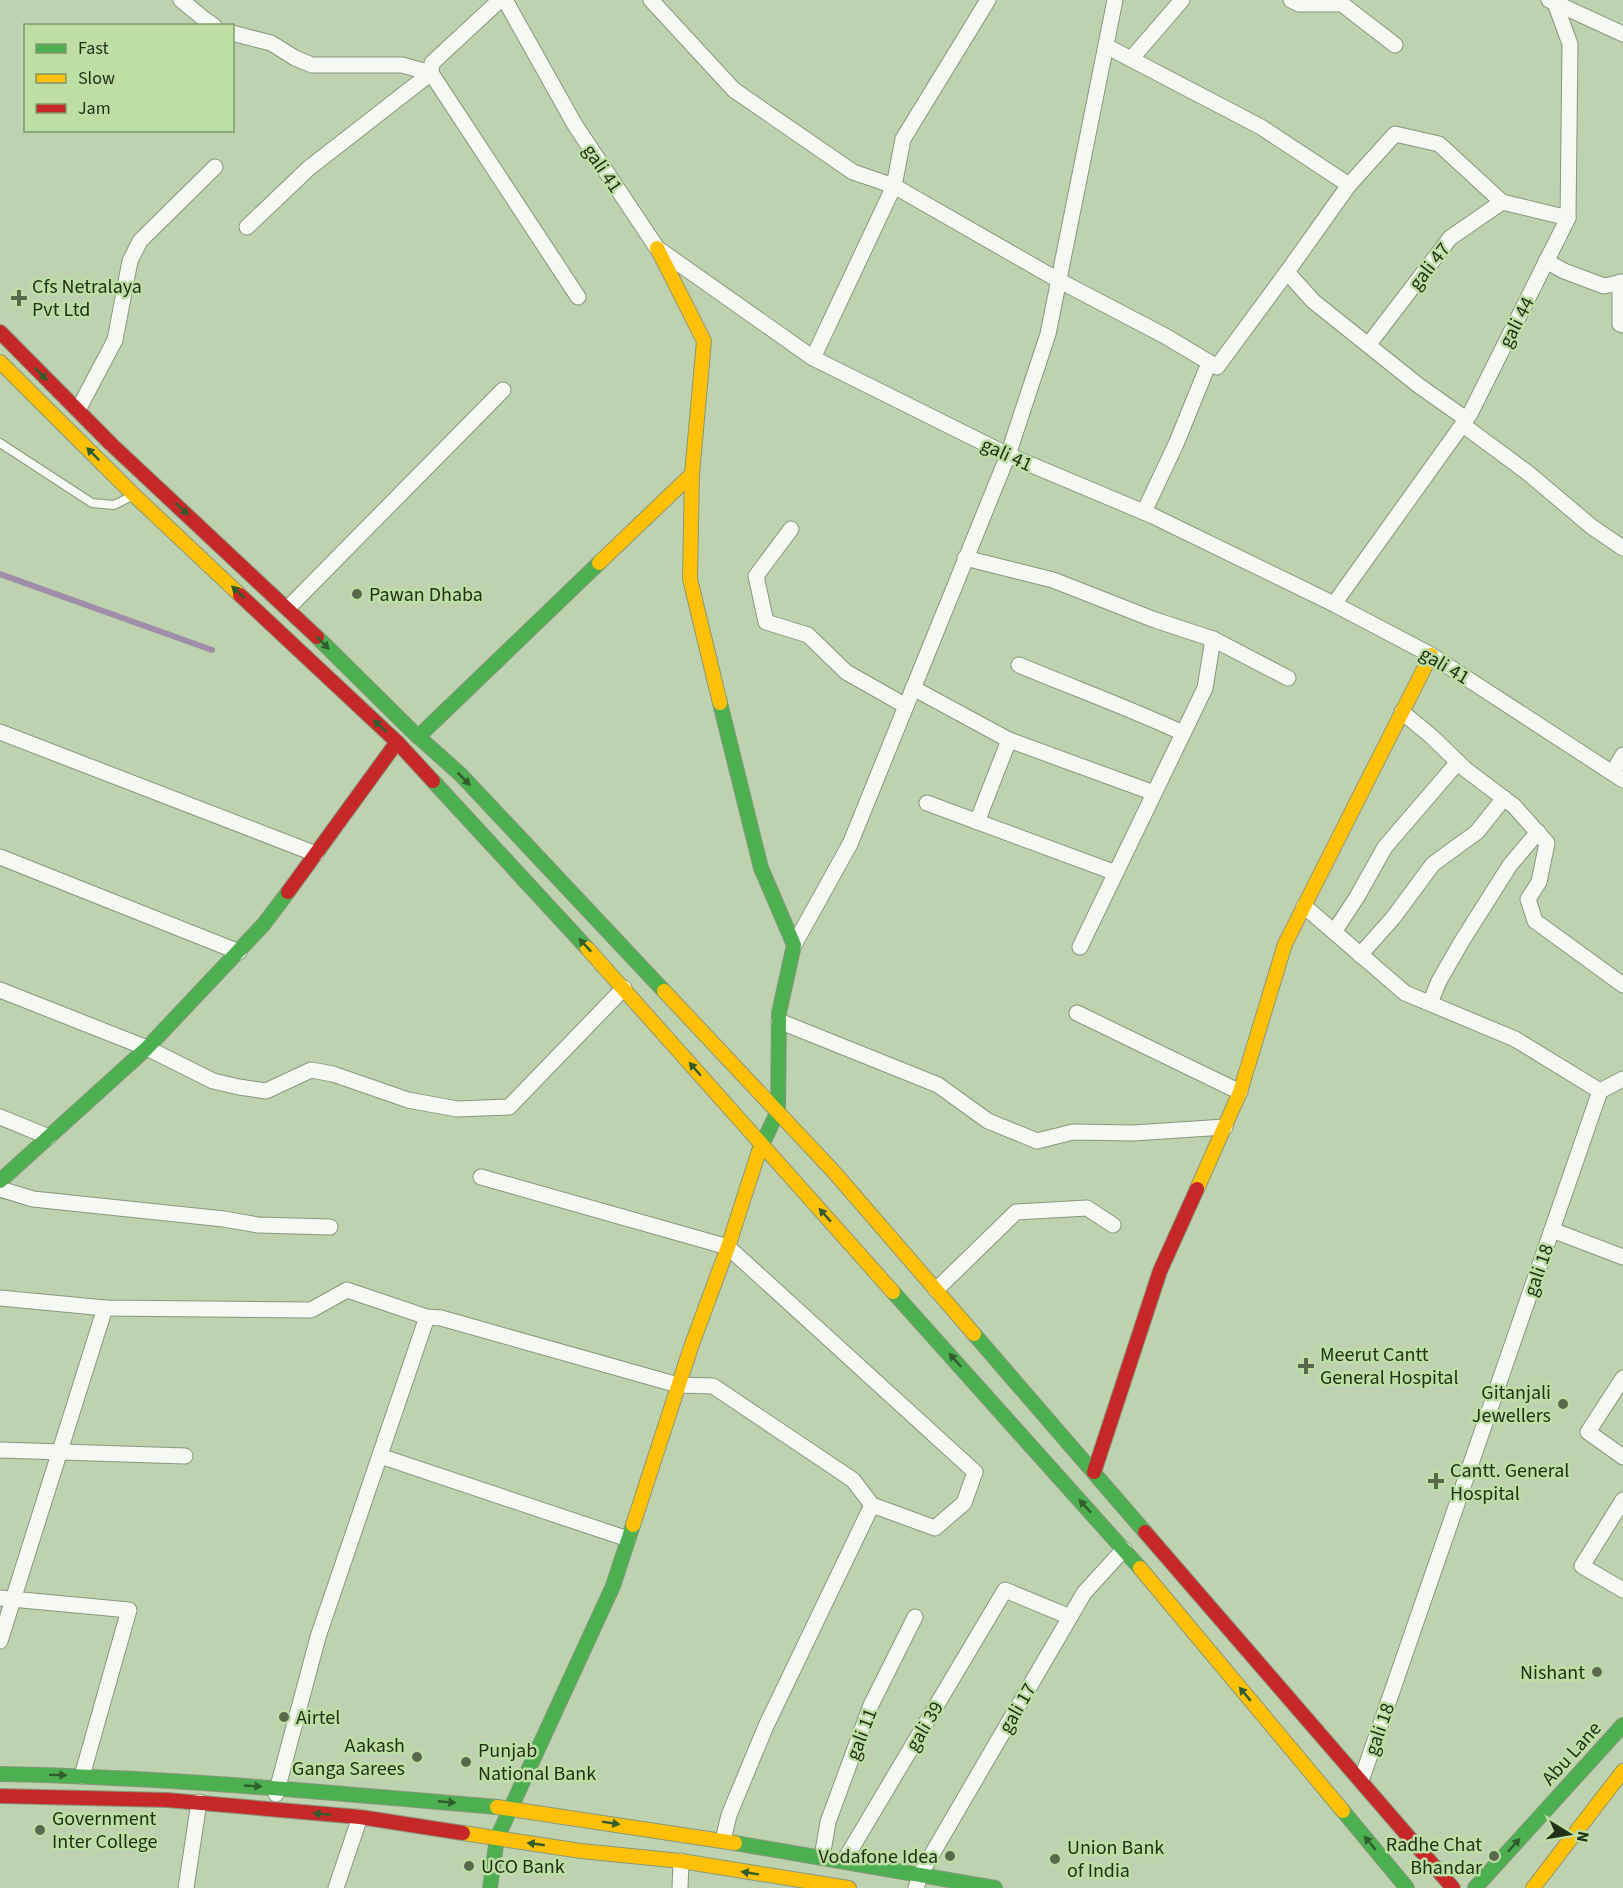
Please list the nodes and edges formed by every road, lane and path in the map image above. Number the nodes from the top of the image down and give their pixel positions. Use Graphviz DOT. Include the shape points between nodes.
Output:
graph roads {
  1 [pos="181,0"];
  2 [pos="500,0"];
  3 [pos="505,0"];
  4 [pos="651,0"];
  5 [pos="988,0"];
  6 [pos="1115,0"];
  7 [pos="1182,0"];
  8 [pos="1291,0"];
  9 [pos="1553,1"];
  10 [pos="211,24"];
  11 [pos="1623,33"];
  12 [pos="234,34"];
  13 [pos="1395,45"];
  14 [pos="1106,46"];
  15 [pos="1131,59"];
  16 [pos="431,73"];
  17 [pos="215,167"];
  18 [pos="1349,185"];
  19 [pos="894,186"];
  20 [pos="1502,202"];
  21 [pos="1568,218"];
  22 [pos="247,227"];
  23 [pos="657,248"];
  24 [pos="1546,261"];
  25 [pos="1287,272"];
  26 [pos="1058,280"];
  27 [pos="1622,282"];
  28 [pos="578,297"];
  29 [pos="1623,326"];
  30 [pos="0,332"];
  31 [pos="1369,344"];
  32 [pos="813,358"];
  33 [pos="0,362"];
  34 [pos="1209,363"];
  35 [pos="503,390"];
  36 [pos="78,410"];
  37 [pos="1465,422"];
  38 [pos="0,443"];
  39 [pos="1008,455"];
  40 [pos="692,474"];
  41 [pos="149,479"];
  42 [pos="134,495"];
  43 [pos="1144,512"];
  44 [pos="791,529"];
  45 [pos="1623,548"];
  46 [pos="965,558"];
  47 [pos="1334,604"];
  48 [pos="288,608"];
  49 [pos="1213,639"];
  50 [pos="1431,655"];
  51 [pos="1019,665"];
  52 [pos="1288,678"];
  53 [pos="913,688"];
  54 [pos="906,706"];
  55 [pos="1402,712"];
  56 [pos="0,732"];
  57 [pos="1183,733"];
  58 [pos="418,736"];
  59 [pos="1009,740"];
  60 [pos="397,742"];
  61 [pos="1623,756"];
  62 [pos="1458,762"];
  63 [pos="1618,776"];
  64 [pos="1154,794"];
  65 [pos="1504,798"];
  66 [pos="927,803"];
  67 [pos="977,822"];
  68 [pos="1538,832"];
  69 [pos="316,854"];
  70 [pos="0,857"];
  71 [pos="1116,873"];
  72 [pos="1304,906"];
  73 [pos="1334,932"];
  74 [pos="794,945"];
  75 [pos="1080,947"];
  76 [pos="239,952"];
  77 [pos="1360,954"];
  78 [pos="1623,985"];
  79 [pos="624,988"];
  80 [pos="0,990"];
  81 [pos="1430,1004"];
  82 [pos="1077,1013"];
  83 [pos="779,1021"];
  84 [pos="147,1048"];
  85 [pos="1623,1079"];
  86 [pos="1600,1091"];
  87 [pos="1240,1092"];
  88 [pos="778,1110"];
  89 [pos="0,1117"];
  90 [pos="1225,1127"];
  91 [pos="50,1137"];
  92 [pos="761,1144"];
  93 [pos="481,1177"];
  94 [pos="0,1181"];
  95 [pos="0,1189"];
  96 [pos="1113,1226"];
  97 [pos="330,1227"];
  98 [pos="1552,1230"];
  99 [pos="728,1247"];
  100 [pos="1623,1257"];
  101 [pos="936,1290"];
  102 [pos="0,1298"];
  103 [pos="105,1308"];
  104 [pos="427,1317"];
  105 [pos="1623,1378"];
  106 [pos="678,1384"];
  107 [pos="0,1450"];
  108 [pos="59,1452"];
  109 [pos="184,1456"];
  110 [pos="380,1456"];
  111 [pos="1623,1457"];
  112 [pos="1094,1472"];
  113 [pos="1623,1500"];
  114 [pos="872,1504"];
  115 [pos="628,1539"];
  116 [pos="1124,1549"];
  117 [pos="1623,1590"];
  118 [pos="7,1598"];
  119 [pos="915,1617"];
  120 [pos="1070,1617"];
  121 [pos="0,1641"];
  122 [pos="1623,1725"];
  123 [pos="1623,1771"];
  124 [pos="0,1774"];
  125 [pos="82,1776"];
  126 [pos="1361,1781"];
  127 [pos="278,1788"];
  128 [pos="0,1796"];
  129 [pos="199,1802"];
  130 [pos="511,1808"];
  131 [pos="273,1810"];
  132 [pos="360,1817"];
  133 [pos="497,1838"];
  134 [pos="723,1840"];
  135 [pos="822,1857"];
  136 [pos="681,1861"];
  137 [pos="844,1861"];
  138 [pos="918,1881"];
  139 [pos="186,1888"];
  140 [pos="336,1888"];
  141 [pos="490,1888"];
  142 [pos="680,1888"];
  143 [pos="849,1888"];
  144 [pos="995,1888"];
  145 [pos="1407,1888"];
  146 [pos="1453,1888"];
  147 [pos="1475,1888"];
  148 [pos="1533,1888"];
  1 -- 10 [label="street"];
  2 -- 16 [label="street" via="432,63"];
  3 -- 23 [label="street, gali 41" via="574,124"];
  4 -- 19 [label="street" via="734,90 853,172"];
  5 -- 19 [label="street" via="903,139"];
  6 -- 14 [label="street"];
  7 -- 15 [label="street"];
  8 -- 13 [label="street" via="1299,4 1342,4"];
  9 -- 11 [label="street"];
  9 -- 21 [label="street, gali 44" via="1570,44"];
  12 -- 16 [label="street" via="271,43 312,65 402,65"];
  14 -- 15 [label="street"];
  14 -- 26 [label="street"];
  15 -- 18 [label="street" via="1261,126"];
  16 -- 22 [label="street" via="309,168"];
  16 -- 28 [label="street"];
  17 -- 36 [label="street" via="140,241 130,261 115,340"];
  18 -- 20 [label="street" via="1395,134 1439,144"];
  18 -- 25 [label="street"];
  19 -- 26 [label="street"];
  19 -- 32 [label="street"];
  20 -- 21 [label="street"];
  20 -- 31 [label="street, gali 47" via="1450,238"];
  21 -- 24 [label="street, gali 44"];
  23 -- 32 [label="street, gali 41"];
  23 -- 40 [label="main road" via="704,341"];
  24 -- 27 [label="street" via="1604,286"];
  24 -- 37 [label="street, gali 44"];
  25 -- 31 [label="street" via="1313,301"];
  25 -- 34 [label="street" via="1217,367"];
  26 -- 34 [label="street"];
  26 -- 39 [label="street" via="1048,334"];
  27 -- 29 [label="street"];
  30 -- 36 [label="main road, one-way"];
  31 -- 37 [label="street"];
  32 -- 39 [label="street, gali 41"];
  42 -- 33 [label="main road, one-way"];
  34 -- 43 [label="street"];
  35 -- 48 [label="street"];
  36 -- 41 [label="main road"];
  37 -- 45 [label="street"];
  37 -- 47 [label="street, gali 44"];
  38 -- 42 [label="lane" via="92,503 114,505"];
  39 -- 43 [label="street, gali 41"];
  39 -- 46 [label="street"];
  40 -- 58 [label="main road"];
  40 -- 74 [label="main road" via="690,579 761,868"];
  41 -- 42 [label="lane"];
  41 -- 48 [label="main road, one-way"];
  60 -- 42 [label="main road, one-way"];
  43 -- 47 [label="street, gali 41"];
  44 -- 54 [label="street" via="756,576 765,622 808,635 846,672"];
  46 -- 49 [label="street" via="1053,580"];
  46 -- 53 [label="street"];
  47 -- 50 [label="street, gali 41"];
  48 -- 58 [label="main road, one-way"];
  49 -- 52 [label="street"];
  49 -- 57 [label="street" via="1204,688"];
  50 -- 55 [label="main road"];
  50 -- 63 [label="street, gali 41"];
  51 -- 57 [label="street"];
  53 -- 54 [label="street"];
  53 -- 59 [label="street"];
  54 -- 74 [label="street" via="850,844"];
  55 -- 62 [label="street"];
  55 -- 72 [label="main road"];
  56 -- 69 [label="street"];
  57 -- 64 [label="street"];
  58 -- 88 [label="main road, one-way" via="461,775"];
  59 -- 64 [label="street"];
  59 -- 67 [label="street"];
  60 -- 69 [label="main road"];
  79 -- 60 [label="main road, one-way"];
  61 -- 63 [label="street"];
  62 -- 65 [label="street"];
  62 -- 73 [label="street" via="1385,847"];
  64 -- 71 [label="street"];
  65 -- 68 [label="street"];
  65 -- 77 [label="street" via="1477,832 1433,864"];
  66 -- 67 [label="street"];
  67 -- 71 [label="street"];
  68 -- 78 [label="street" via="1547,843 1539,882 1528,899 1535,921"];
  68 -- 81 [label="street" via="1510,865 1462,941"];
  69 -- 76 [label="main road"];
  70 -- 76 [label="street"];
  71 -- 75 [label="street"];
  72 -- 73 [label="street"];
  72 -- 87 [label="main road" via="1285,944"];
  73 -- 77 [label="street"];
  74 -- 83 [label="main road"];
  76 -- 84 [label="main road"];
  77 -- 81 [label="street" via="1405,993"];
  79 -- 84 [label="street" via="509,1107 457,1109 408,1100 311,1070 266,1091 239,1087 213,1081"];
  92 -- 79 [label="main road, one-way"];
  80 -- 84 [label="street"];
  81 -- 86 [label="street" via="1515,1040"];
  82 -- 87 [label="street"];
  83 -- 88 [label="main road"];
  83 -- 90 [label="street" via="938,1085 988,1121 1037,1141 1073,1132"];
  84 -- 91 [label="main road"];
  85 -- 86 [label="street"];
  86 -- 98 [label="street, gali 18"];
  87 -- 90 [label="main road"];
  88 -- 92 [label="main road"];
  88 -- 101 [label="main road"];
  89 -- 91 [label="street"];
  90 -- 112 [label="main road" via="1160,1271"];
  91 -- 94 [label="main road"];
  92 -- 99 [label="main road"];
  116 -- 92 [label="main road, one-way"];
  93 -- 99 [label="street"];
  95 -- 97 [label="street" via="33,1199 258,1225"];
  96 -- 101 [label="street" via="1087,1208 1016,1212"];
  98 -- 100 [label="street"];
  98 -- 126 [label="street, gali 18"];
  99 -- 106 [label="main road"];
  99 -- 114 [label="street" via="975,1472 964,1503 935,1528"];
  101 -- 112 [label="main road"];
  102 -- 103 [label="street"];
  103 -- 104 [label="street" via="311,1310 347,1290"];
  103 -- 108 [label="street"];
  104 -- 106 [label="street"];
  104 -- 110 [label="street"];
  105 -- 111 [label="street" via="1588,1432"];
  106 -- 114 [label="street" via="713,1386 853,1480"];
  106 -- 115 [label="main road"];
  107 -- 108 [label="street"];
  108 -- 109 [label="street"];
  108 -- 118 [label="street"];
  110 -- 115 [label="street"];
  110 -- 127 [label="street" via="318,1637"];
  112 -- 126 [label="main road"];
  113 -- 117 [label="street" via="1582,1566"];
  114 -- 134 [label="street" via="766,1726 729,1815"];
  115 -- 130 [label="main road" via="613,1586"];
  116 -- 120 [label="street, gali 17" via="1084,1593"];
  145 -- 116 [label="main road, one-way"];
  118 -- 121 [label="street"];
  118 -- 125 [label="street" via="129,1610"];
  119 -- 135 [label="street, gali 11" via="871,1705 828,1822"];
  120 -- 137 [label="street, gali 39" via="1005,1590"];
  120 -- 138 [label="street, gali 17"];
  147 -- 122 [label="main road, Abu Lane, one-way"];
  123 -- 148 [label="main road"];
  124 -- 125 [label="main road, one-way"];
  125 -- 127 [label="main road, one-way"];
  126 -- 146 [label="main road"];
  127 -- 130 [label="main road, one-way"];
  127 -- 131 [label="street"];
  128 -- 129 [label="main road"];
  129 -- 131 [label="main road"];
  129 -- 139 [label="street"];
  130 -- 133 [label="main road"];
  130 -- 134 [label="main road, one-way"];
  132 -- 131 [label="main road, one-way"];
  132 -- 133 [label="main road"];
  132 -- 140 [label="street"];
  136 -- 133 [label="main road, one-way"];
  133 -- 141 [label="main road"];
  134 -- 135 [label="main road"];
  135 -- 137 [label="main road"];
  136 -- 142 [label="street"];
  143 -- 136 [label="main road, one-way"];
  137 -- 138 [label="main road"];
  138 -- 144 [label="main road"];
}
